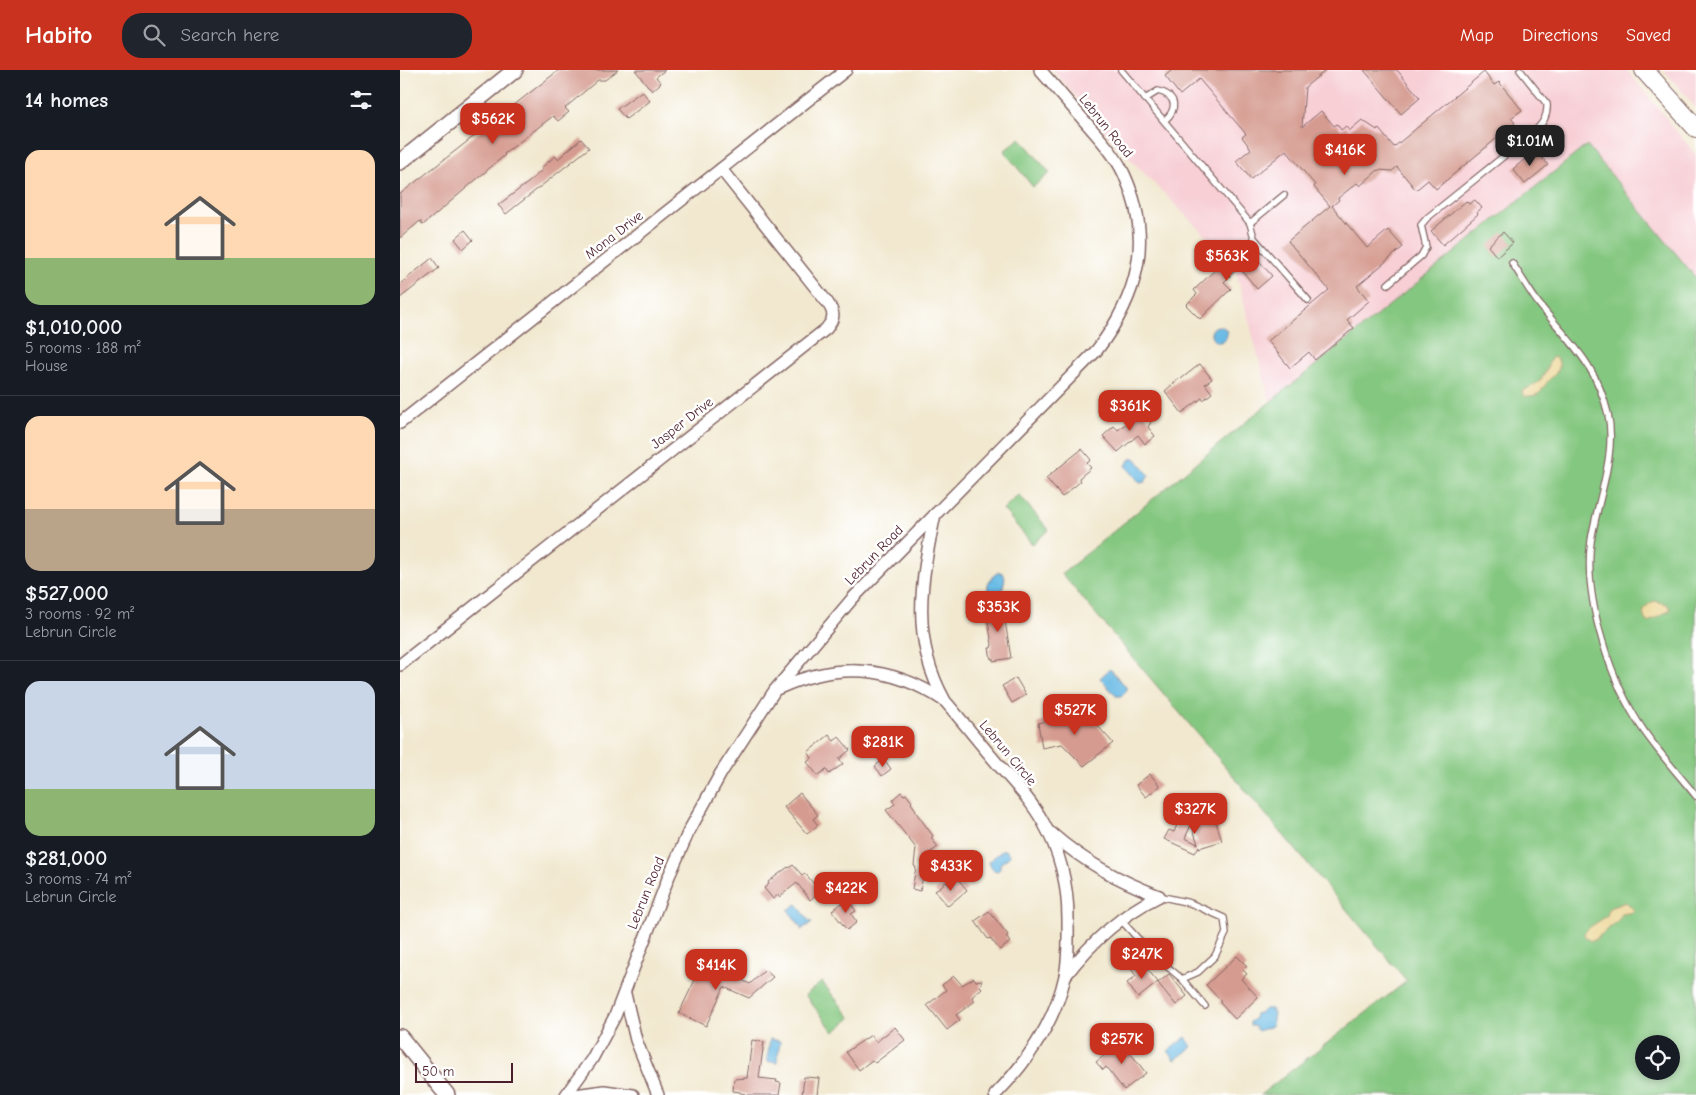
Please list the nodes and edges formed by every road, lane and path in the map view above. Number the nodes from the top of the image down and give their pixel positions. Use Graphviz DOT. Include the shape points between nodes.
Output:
graph roads {
  1 [pos="516,70"];
  2 [pos="846,70"];
  3 [pos="1121,70"];
  4 [pos="1520,70"];
  5 [pos="1044,71"];
  6 [pos="1652,73"];
  7 [pos="1145,99"];
  8 [pos="1164,121"];
  9 [pos="1696,128"];
  10 [pos="400,162"];
  11 [pos="721,169"];
  12 [pos="1284,195"];
  13 [pos="1250,223"];
  14 [pos="1512,263"];
  15 [pos="1388,284"];
  16 [pos="1308,300"];
  17 [pos="400,423"];
  18 [pos="935,514"];
  19 [pos="400,666"];
  20 [pos="775,690"];
  21 [pos="945,701"];
  22 [pos="1696,796"];
  23 [pos="1046,827"];
  24 [pos="1159,896"];
  25 [pos="1120,919"];
  26 [pos="1065,976"];
  27 [pos="1182,979"];
  28 [pos="625,994"];
  29 [pos="1205,1006"];
  30 [pos="400,1037"];
  31 [pos="447,1095"];
  32 [pos="566,1095"];
  33 [pos="575,1095"];
  34 [pos="633,1095"];
  35 [pos="658,1095"];
  36 [pos="995,1095"];
  1 -- 10 [label="street"];
  2 -- 11 [label="street, Mona Drive"];
  3 -- 7 [label="lane"];
  4 -- 15 [label="lane" via="1547,104 1545,119 1535,131 1427,218 1421,225 1426,247"];
  5 -- 18 [label="street, Lebrun Road" via="1110,150 1124,173 1138,221 1139,258 1135,281 1116,323 1097,350"];
  6 -- 9 [label="main road"];
  7 -- 8 [label="lane"];
  7 -- 8 [label="lane" via="1158,91 1171,97 1173,110"];
  8 -- 13 [label="lane"];
  11 -- 17 [label="street, Mona Drive"];
  11 -- 19 [label="street, Jasper Drive" via="827,302 832,309 832,322"];
  12 -- 13 [label="lane"];
  13 -- 16 [label="lane" via="1254,238"];
  14 -- 22 [label="lane" via="1537,302 1581,353 1598,381 1609,417 1610,439 1591,544 1592,599 1610,661 1631,710"];
  18 -- 20 [label="street, Lebrun Road" via="852,599"];
  18 -- 21 [label="street, Lebrun Circle" via="922,580 921,612 924,644"];
  20 -- 21 [label="street, Lebrun Circle" via="822,673 854,670 899,677"];
  20 -- 28 [label="street, Lebrun Road" via="721,773 689,831 656,908"];
  21 -- 23 [label="street, Lebrun Circle" via="1022,792"];
  23 -- 24 [label="street, Lebrun Circle" via="1087,862"];
  23 -- 26 [label="street, Lebrun Circle" via="1056,848 1068,897 1069,946"];
  24 -- 25 [label="street, Lebrun Circle"];
  24 -- 27 [label="lane" via="1190,903 1224,918 1226,933 1215,956 1198,972"];
  25 -- 26 [label="street, Lebrun Circle" via="1095,940"];
  25 -- 27 [label="lane" via="1151,953"];
  26 -- 36 [label="street, Lebrun Circle" via="1052,1015 1036,1044 1015,1075"];
  27 -- 29 [label="lane"];
  28 -- 32 [label="street, Lebrun Road" via="592,1059"];
  28 -- 35 [label="street" via="636,1040"];
  30 -- 31 [label="street"];
  33 -- 34 [label="street" via="604,1091"];
}
